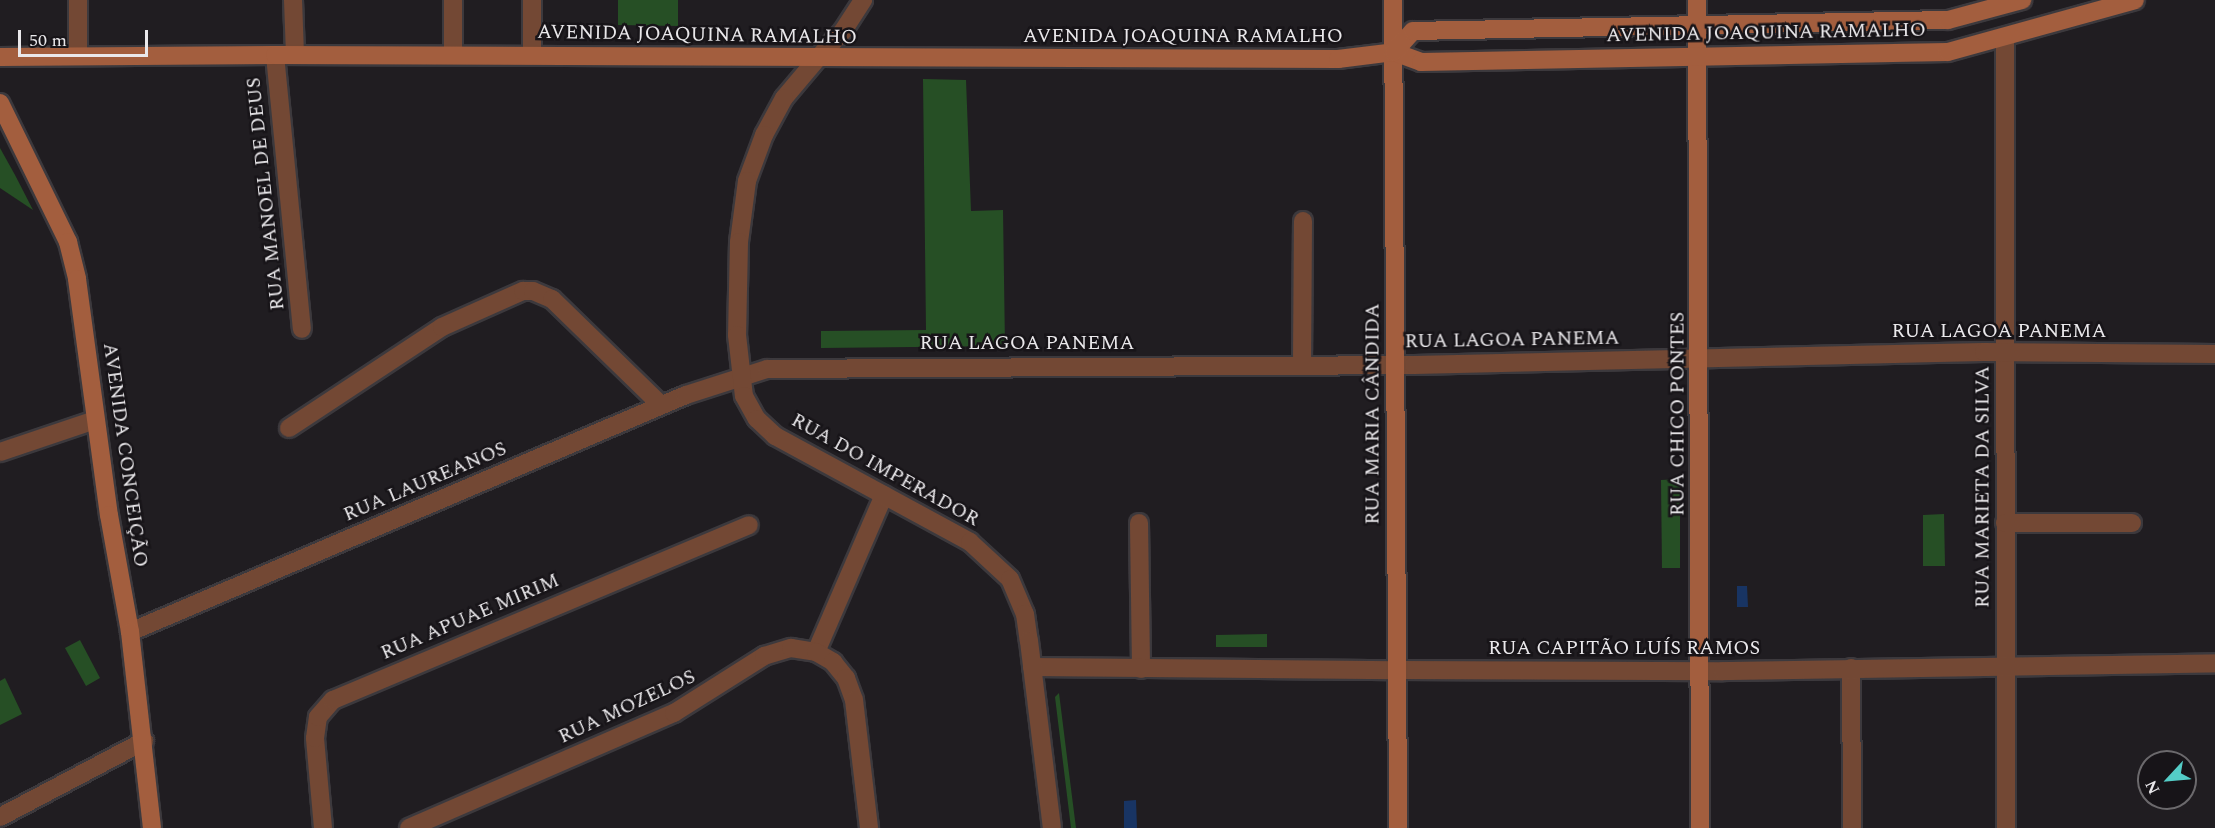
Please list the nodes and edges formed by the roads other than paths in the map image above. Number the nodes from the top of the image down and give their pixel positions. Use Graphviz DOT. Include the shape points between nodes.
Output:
graph roads {
  1 [pos="78,0"];
  2 [pos="293,0"];
  3 [pos="453,0"];
  4 [pos="532,0"];
  5 [pos="863,0"];
  6 [pos="1393,0"];
  7 [pos="1696,0"];
  8 [pos="2134,0"];
  9 [pos="2012,1"];
  10 [pos="1696,24"];
  11 [pos="2005,39"];
  12 [pos="1394,52"];
  13 [pos="78,55"];
  14 [pos="275,55"];
  15 [pos="295,55"];
  16 [pos="453,55"];
  17 [pos="532,55"];
  18 [pos="1697,56"];
  19 [pos="0,57"];
  20 [pos="817,59"];
  21 [pos="0,104"];
  22 [pos="1303,221"];
  23 [pos="302,329"];
  24 [pos="2006,352"];
  25 [pos="2215,354"];
  26 [pos="1700,358"];
  27 [pos="1302,364"];
  28 [pos="1396,365"];
  29 [pos="740,376"];
  30 [pos="661,405"];
  31 [pos="95,420"];
  32 [pos="289,428"];
  33 [pos="0,452"];
  34 [pos="884,495"];
  35 [pos="2132,522"];
  36 [pos="1139,523"];
  37 [pos="2005,523"];
  38 [pos="749,525"];
  39 [pos="129,632"];
  40 [pos="816,652"];
  41 [pos="2215,663"];
  42 [pos="2006,665"];
  43 [pos="1032,667"];
  44 [pos="1851,668"];
  45 [pos="1141,669"];
  46 [pos="1398,670"];
  47 [pos="1702,671"];
  48 [pos="144,741"];
  49 [pos="0,817"];
  50 [pos="152,828"];
  51 [pos="323,828"];
  52 [pos="409,828"];
  53 [pos="869,828"];
  54 [pos="1052,828"];
  55 [pos="1398,828"];
  56 [pos="1700,828"];
  57 [pos="1852,828"];
  58 [pos="2006,828"];
  1 -- 13 [label="street"];
  2 -- 15 [label="street"];
  3 -- 16 [label="street"];
  4 -- 17 [label="street"];
  5 -- 20 [label="street, RUA DO IMPERADOR" via="843,31"];
  6 -- 12 [label="main road, RUA MARIA CÂNDIDA"];
  7 -- 10 [label="main road, RUA CHICO PONTES"];
  8 -- 11 [label="main road, AVENIDA JOAQUINA RAMALHO"];
  9 -- 10 [label="main road, AVENIDA JOAQUINA RAMALHO" via="1948,20"];
  10 -- 12 [label="main road, AVENIDA JOAQUINA RAMALHO" via="1413,31"];
  10 -- 18 [label="main road, RUA CHICO PONTES"];
  11 -- 18 [label="main road, AVENIDA JOAQUINA RAMALHO" via="1948,52"];
  11 -- 24 [label="street, RUA MARIETA DA SILVA"];
  12 -- 18 [label="main road, AVENIDA JOAQUINA RAMALHO" via="1414,62"];
  12 -- 20 [label="main road, AVENIDA JOAQUINA RAMALHO" via="1338,59"];
  12 -- 28 [label="main road, RUA MARIA CÂNDIDA"];
  13 -- 14 [label="main road, AVENIDA JOAQUINA RAMALHO"];
  13 -- 19 [label="main road, AVENIDA JOAQUINA RAMALHO"];
  14 -- 15 [label="main road, AVENIDA JOAQUINA RAMALHO"];
  14 -- 23 [label="street, RUA MANOEL DE DEUS"];
  15 -- 16 [label="main road, AVENIDA JOAQUINA RAMALHO"];
  16 -- 17 [label="main road, AVENIDA JOAQUINA RAMALHO"];
  17 -- 20 [label="main road, AVENIDA JOAQUINA RAMALHO"];
  18 -- 26 [label="main road, RUA CHICO PONTES"];
  20 -- 29 [label="street, RUA DO IMPERADOR" via="784,98 764,135 747,181 739,242"];
  21 -- 31 [label="main road, AVENIDA CONCEIÇÃO" via="68,242 84,315"];
  22 -- 27 [label="street"];
  24 -- 25 [label="street, RUA LAGOA PANEMA"];
  24 -- 26 [label="street, RUA LAGOA PANEMA"];
  24 -- 37 [label="street, RUA MARIETA DA SILVA"];
  26 -- 28 [label="street, RUA LAGOA PANEMA"];
  26 -- 47 [label="main road, RUA CHICO PONTES"];
  27 -- 28 [label="street, RUA LAGOA PANEMA"];
  27 -- 29 [label="street, RUA LAGOA PANEMA" via="788,367"];
  28 -- 46 [label="main road, RUA MARIA CÂNDIDA"];
  29 -- 30 [label="street, RUA LAUREANOS"];
  29 -- 34 [label="street, RUA DO IMPERADOR" via="748,407 775,436"];
  30 -- 32 [label="street" via="552,299 523,291 442,327"];
  30 -- 39 [label="street, RUA LAUREANOS"];
  31 -- 33 [label="street"];
  31 -- 39 [label="main road, AVENIDA CONCEIÇÃO"];
  34 -- 40 [label="street"];
  34 -- 43 [label="street, RUA DO IMPERADOR" via="970,542 1010,579 1025,615"];
  35 -- 37 [label="street"];
  36 -- 45 [label="street"];
  37 -- 42 [label="street, RUA MARIETA DA SILVA"];
  38 -- 51 [label="street, RUA APUAE MIRIM" via="333,700 318,717 315,738"];
  39 -- 48 [label="main road, AVENIDA CONCEIÇÃO"];
  40 -- 52 [label="street, RUA MOZELOS" via="791,648 775,651 674,713"];
  40 -- 53 [label="street" via="833,662 846,678 854,700"];
  41 -- 42 [label="street, RUA CAPITÃO LUÍS RAMOS"];
  42 -- 44 [label="street, RUA CAPITÃO LUÍS RAMOS"];
  42 -- 58 [label="street, RUA MARIETA DA SILVA"];
  43 -- 45 [label="street, RUA CAPITÃO LUÍS RAMOS"];
  43 -- 54 [label="street, RUA DO IMPERADOR"];
  44 -- 47 [label="street, RUA CAPITÃO LUÍS RAMOS"];
  44 -- 57 [label="street"];
  45 -- 46 [label="street, RUA CAPITÃO LUÍS RAMOS"];
  46 -- 47 [label="street, RUA CAPITÃO LUÍS RAMOS"];
  46 -- 55 [label="main road, RUA MARIA CÂNDIDA"];
  47 -- 56 [label="main road, RUA CHICO PONTES"];
  48 -- 49 [label="street"];
  48 -- 50 [label="main road, AVENIDA CONCEIÇÃO"];
}
